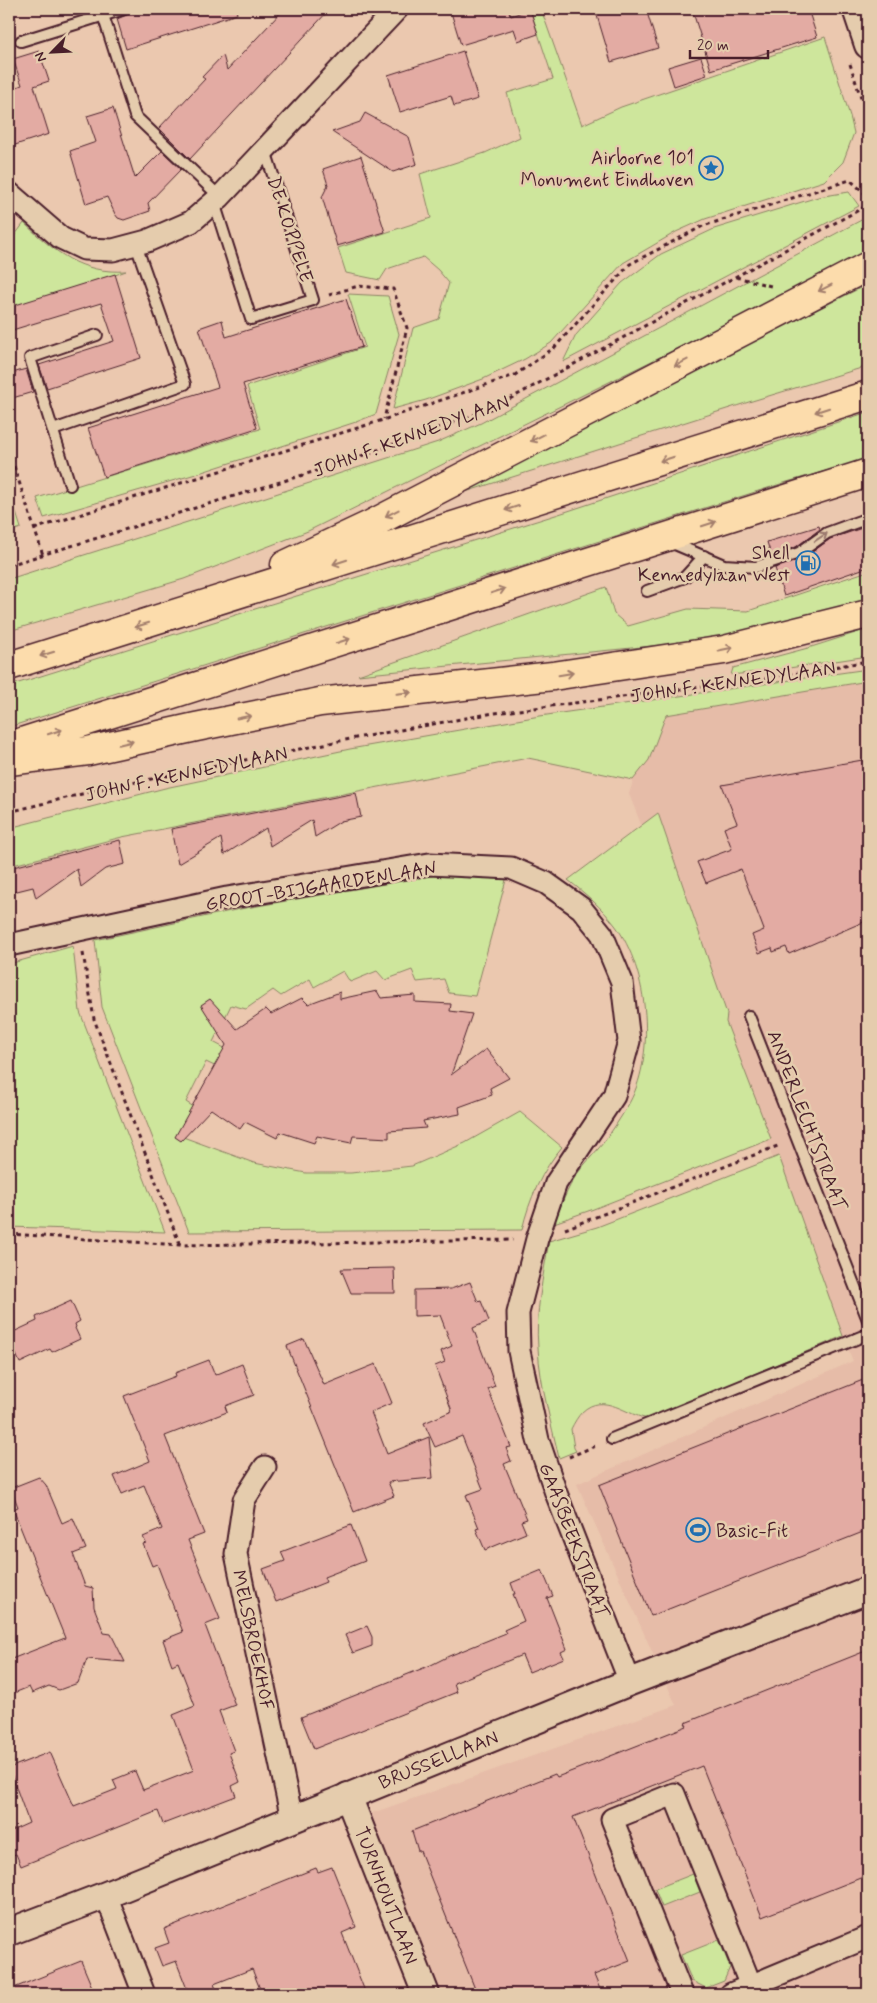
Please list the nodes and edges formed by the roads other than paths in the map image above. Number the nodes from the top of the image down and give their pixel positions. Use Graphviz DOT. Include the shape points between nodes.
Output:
graph roads {
  1 [pos="124,9"];
  2 [pos="397,9"];
  3 [pos="856,9"];
  4 [pos="103,15"];
  5 [pos="21,41"];
  6 [pos="868,45"];
  7 [pos="265,150"];
  8 [pos="9,193"];
  9 [pos="217,199"];
  10 [pos="136,244"];
  11 [pos="868,266"];
  12 [pos="97,334"];
  13 [pos="868,395"];
  14 [pos="53,430"];
  15 [pos="868,473"];
  16 [pos="70,485"];
  17 [pos="868,518"];
  18 [pos="662,539"];
  19 [pos="704,556"];
  20 [pos="647,591"];
  21 [pos="188,610"];
  22 [pos="868,614"];
  23 [pos="9,666"];
  24 [pos="9,746"];
  25 [pos="9,761"];
  26 [pos="9,945"];
  27 [pos="749,1016"];
  28 [pos="868,1320"];
  29 [pos="868,1334"];
  30 [pos="530,1396"];
  31 [pos="612,1439"];
  32 [pos="265,1467"];
  33 [pos="868,1590"];
  34 [pos="630,1682"];
  35 [pos="348,1796"];
  36 [pos="292,1819"];
  37 [pos="106,1896"];
  38 [pos="9,1932"];
  39 [pos="868,1937"];
  40 [pos="750,1986"];
  41 [pos="144,1994"];
  42 [pos="426,1994"];
  43 [pos="682,1994"];
  44 [pos="731,1994"];
  1 -- 4 [label="lane"];
  2 -- 7 [label="street, DE KOPPELE"];
  3 -- 6 [label="street"];
  4 -- 5 [label="lane"];
  4 -- 9 [label="lane, DE KOPPELE" via="135,116"];
  7 -- 9 [label="street, DE KOPPELE"];
  7 -- 9 [label="lane, DE KOPPELE" via="314,300 252,320"];
  8 -- 10 [label="street, DE KOPPELE" via="61,238 84,248 113,250"];
  9 -- 10 [label="street, DE KOPPELE" via="191,222"];
  10 -- 14 [label="lane" via="185,384"];
  11 -- 21 [label="main road, one-way" via="372,524"];
  12 -- 14 [label="lane" via="30,358"];
  13 -- 21 [label="main road, one-way"];
  14 -- 16 [label="lane"];
  18 -- 15 [label="main road, one-way"];
  19 -- 17 [label="lane, one-way" via="724,565 756,567 799,553 827,533"];
  18 -- 19 [label="lane"];
  24 -- 18 [label="main road, one-way"];
  19 -- 20 [label="lane" via="685,577"];
  21 -- 23 [label="main road, one-way"];
  25 -- 22 [label="main road, one-way" via="88,751 320,702 553,676 724,650"];
  26 -- 30 [label="street, GROOT-BIJGAARDENLAAN" via="227,898 429,864 511,868 546,882 581,908 602,934 622,982 629,1041 614,1096 556,1183 537,1239 518,1313 519,1351"];
  27 -- 28 [label="lane, ANDERLECHTSTRAAT"];
  29 -- 31 [label="lane"];
  30 -- 34 [label="street, GAASBEEKSTRAAT" via="538,1440 556,1493"];
  32 -- 36 [label="street, MELSBROEKHOF" via="244,1500 236,1554"];
  33 -- 34 [label="street, BRUSSELLAAN"];
  34 -- 35 [label="street, BRUSSELLAAN"];
  35 -- 36 [label="street, BRUSSELLAAN"];
  35 -- 42 [label="street, TURNHOUTLAAN"];
  36 -- 37 [label="street, BRUSSELLAAN"];
  37 -- 38 [label="street, BRUSSELLAAN"];
  37 -- 41 [label="street"];
  39 -- 40 [label="street"];
  40 -- 43 [label="street" via="674,1794 612,1819"];
  40 -- 44 [label="street"];
}
